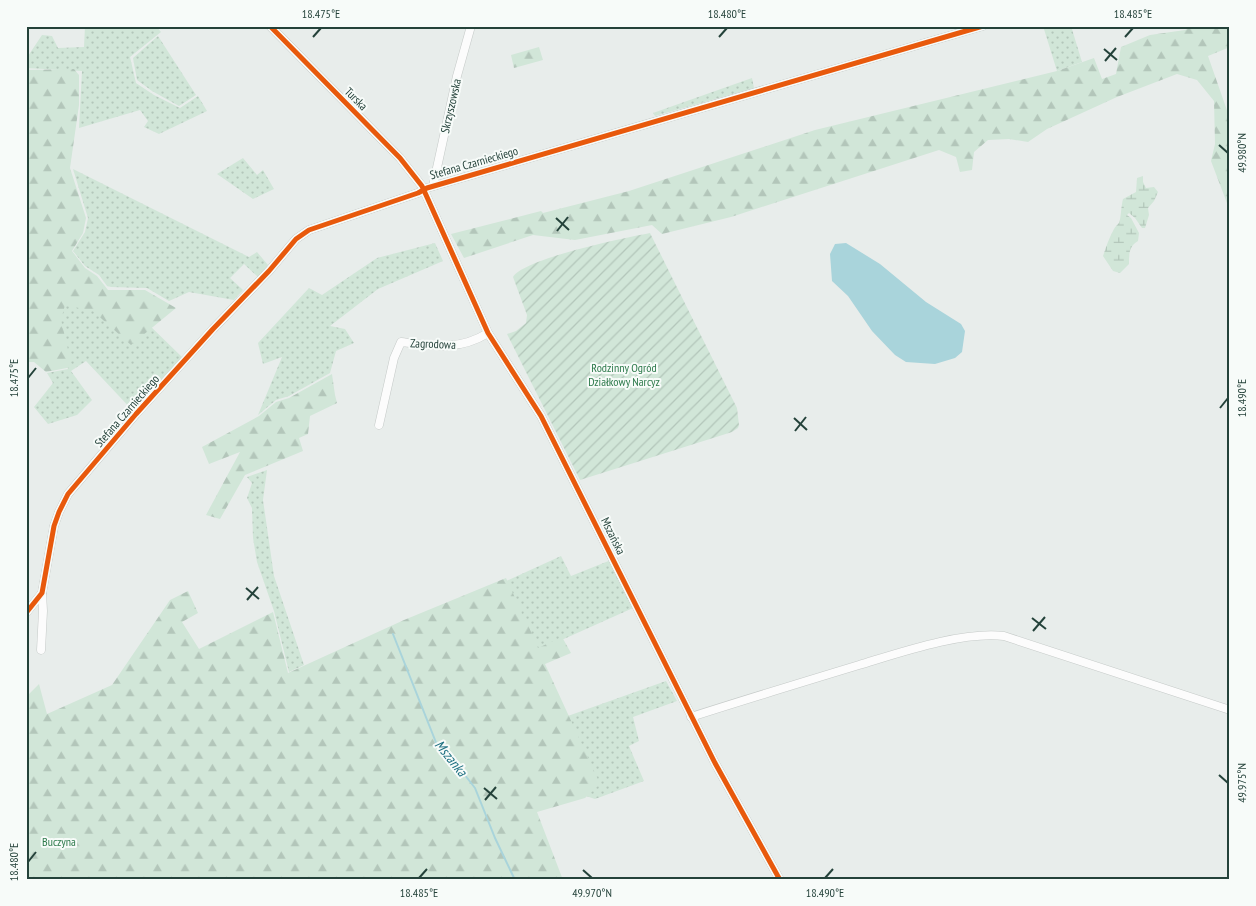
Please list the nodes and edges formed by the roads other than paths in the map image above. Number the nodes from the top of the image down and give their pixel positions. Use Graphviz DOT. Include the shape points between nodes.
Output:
graph roads {
  1 [pos="270,26"];
  2 [pos="471,26"];
  3 [pos="983,26"];
  4 [pos="433,186"];
  5 [pos="424,189"];
  6 [pos="430,201"];
  7 [pos="488,333"];
  8 [pos="379,425"];
  9 [pos="42,593"];
  10 [pos="26,613"];
  11 [pos="41,650"];
  12 [pos="1230,710"];
  13 [pos="691,717"];
  14 [pos="780,880"];
  1 -- 5 [label="street, Turska" via="400,158"];
  2 -- 4 [label="street, Skrzyszowska"];
  3 -- 4 [label="street, Stefana Czarnieckiego"];
  4 -- 5 [label="street, Stefana Czarnieckiego"];
  5 -- 6 [label="street, Turska"];
  5 -- 9 [label="street, Stefana Czarnieckiego" via="309,230 296,239 74,486 59,512"];
  6 -- 7 [label="street, Mszańska"];
  7 -- 8 [label="street, Zagrodowa" via="462,345 441,347 401,342 394,358"];
  7 -- 13 [label="street, Mszańska" via="541,416"];
  9 -- 10 [label="street"];
  9 -- 11 [label="street"];
  12 -- 13 [label="street" via="993,635 919,648"];
  13 -- 14 [label="street, Mszańska"];
}
